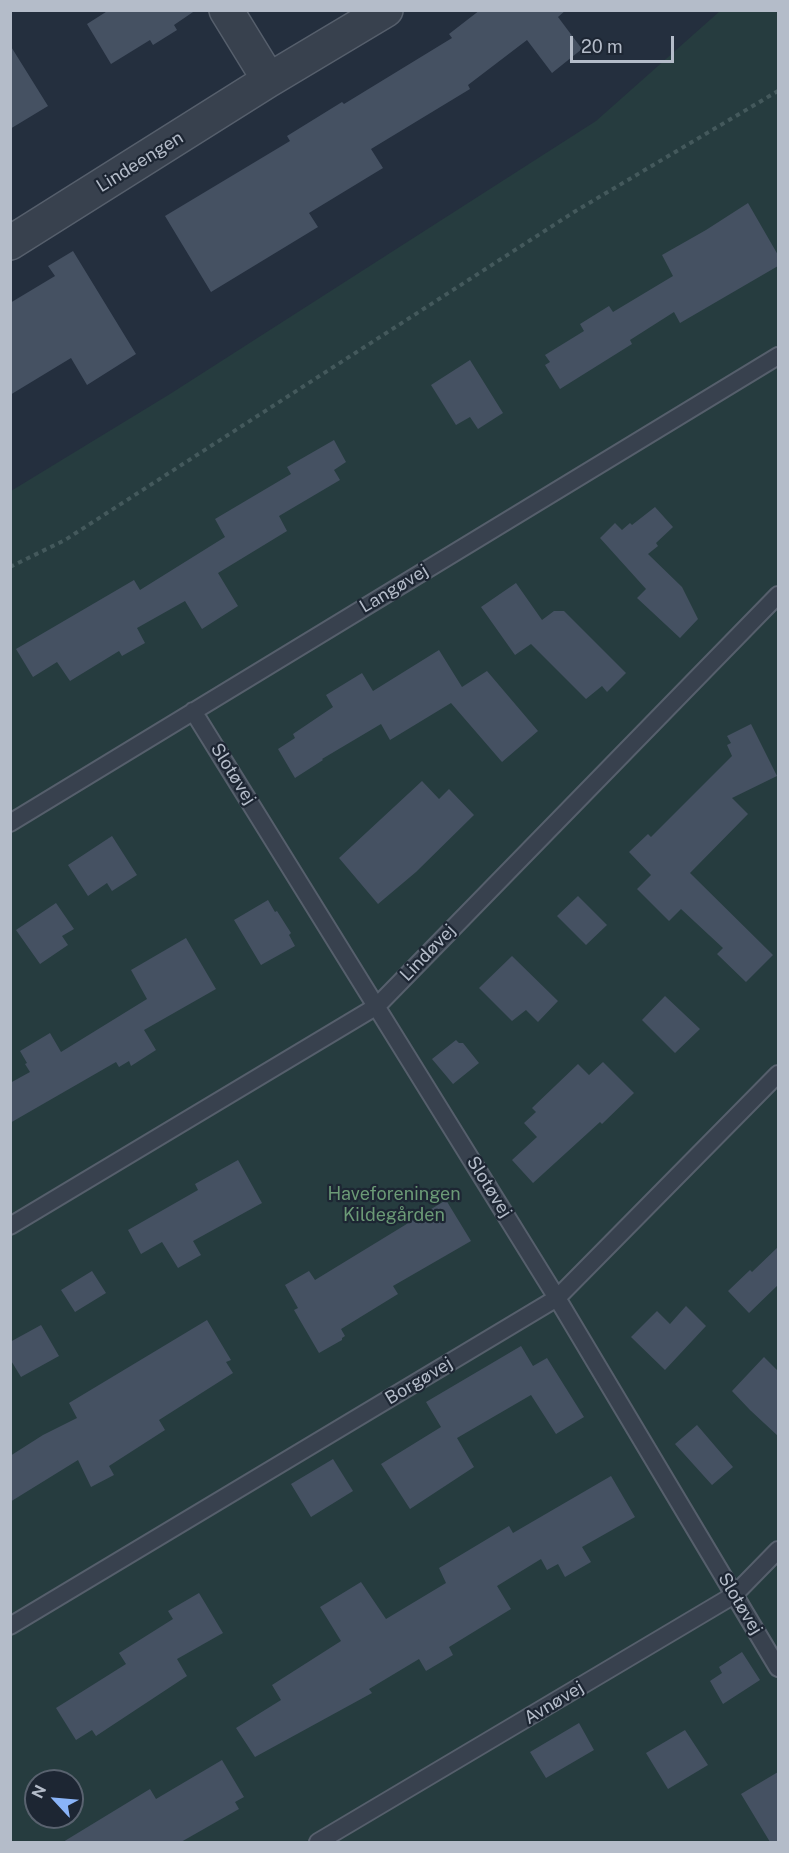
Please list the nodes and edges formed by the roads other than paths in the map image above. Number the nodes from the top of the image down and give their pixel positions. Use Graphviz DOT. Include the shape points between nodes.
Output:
graph roads {
  1 [pos="226,10"];
  2 [pos="386,10"];
  3 [pos="269,80"];
  4 [pos="10,243"];
  5 [pos="778,356"];
  6 [pos="778,595"];
  7 [pos="193,711"];
  8 [pos="10,823"];
  9 [pos="377,1006"];
  10 [pos="778,1074"];
  11 [pos="10,1226"];
  12 [pos="557,1298"];
  13 [pos="778,1550"];
  14 [pos="734,1595"];
  15 [pos="10,1626"];
  16 [pos="778,1668"];
  17 [pos="318,1842"];
  1 -- 3 [label="street"];
  2 -- 3 [label="street, Lindeengen"];
  3 -- 4 [label="street, Lindeengen"];
  5 -- 7 [label="lane, Langøvej"];
  6 -- 9 [label="lane, Lindøvej"];
  7 -- 8 [label="lane, Langøvej"];
  7 -- 9 [label="lane, Slotøvej"];
  9 -- 11 [label="lane, Lindøvej"];
  9 -- 12 [label="lane, Slotøvej"];
  10 -- 12 [label="lane, Borgøvej"];
  12 -- 14 [label="lane, Slotøvej"];
  12 -- 15 [label="lane, Borgøvej"];
  13 -- 14 [label="lane, Avnøvej"];
  14 -- 16 [label="lane, Slotøvej"];
  14 -- 17 [label="lane, Avnøvej"];
}
